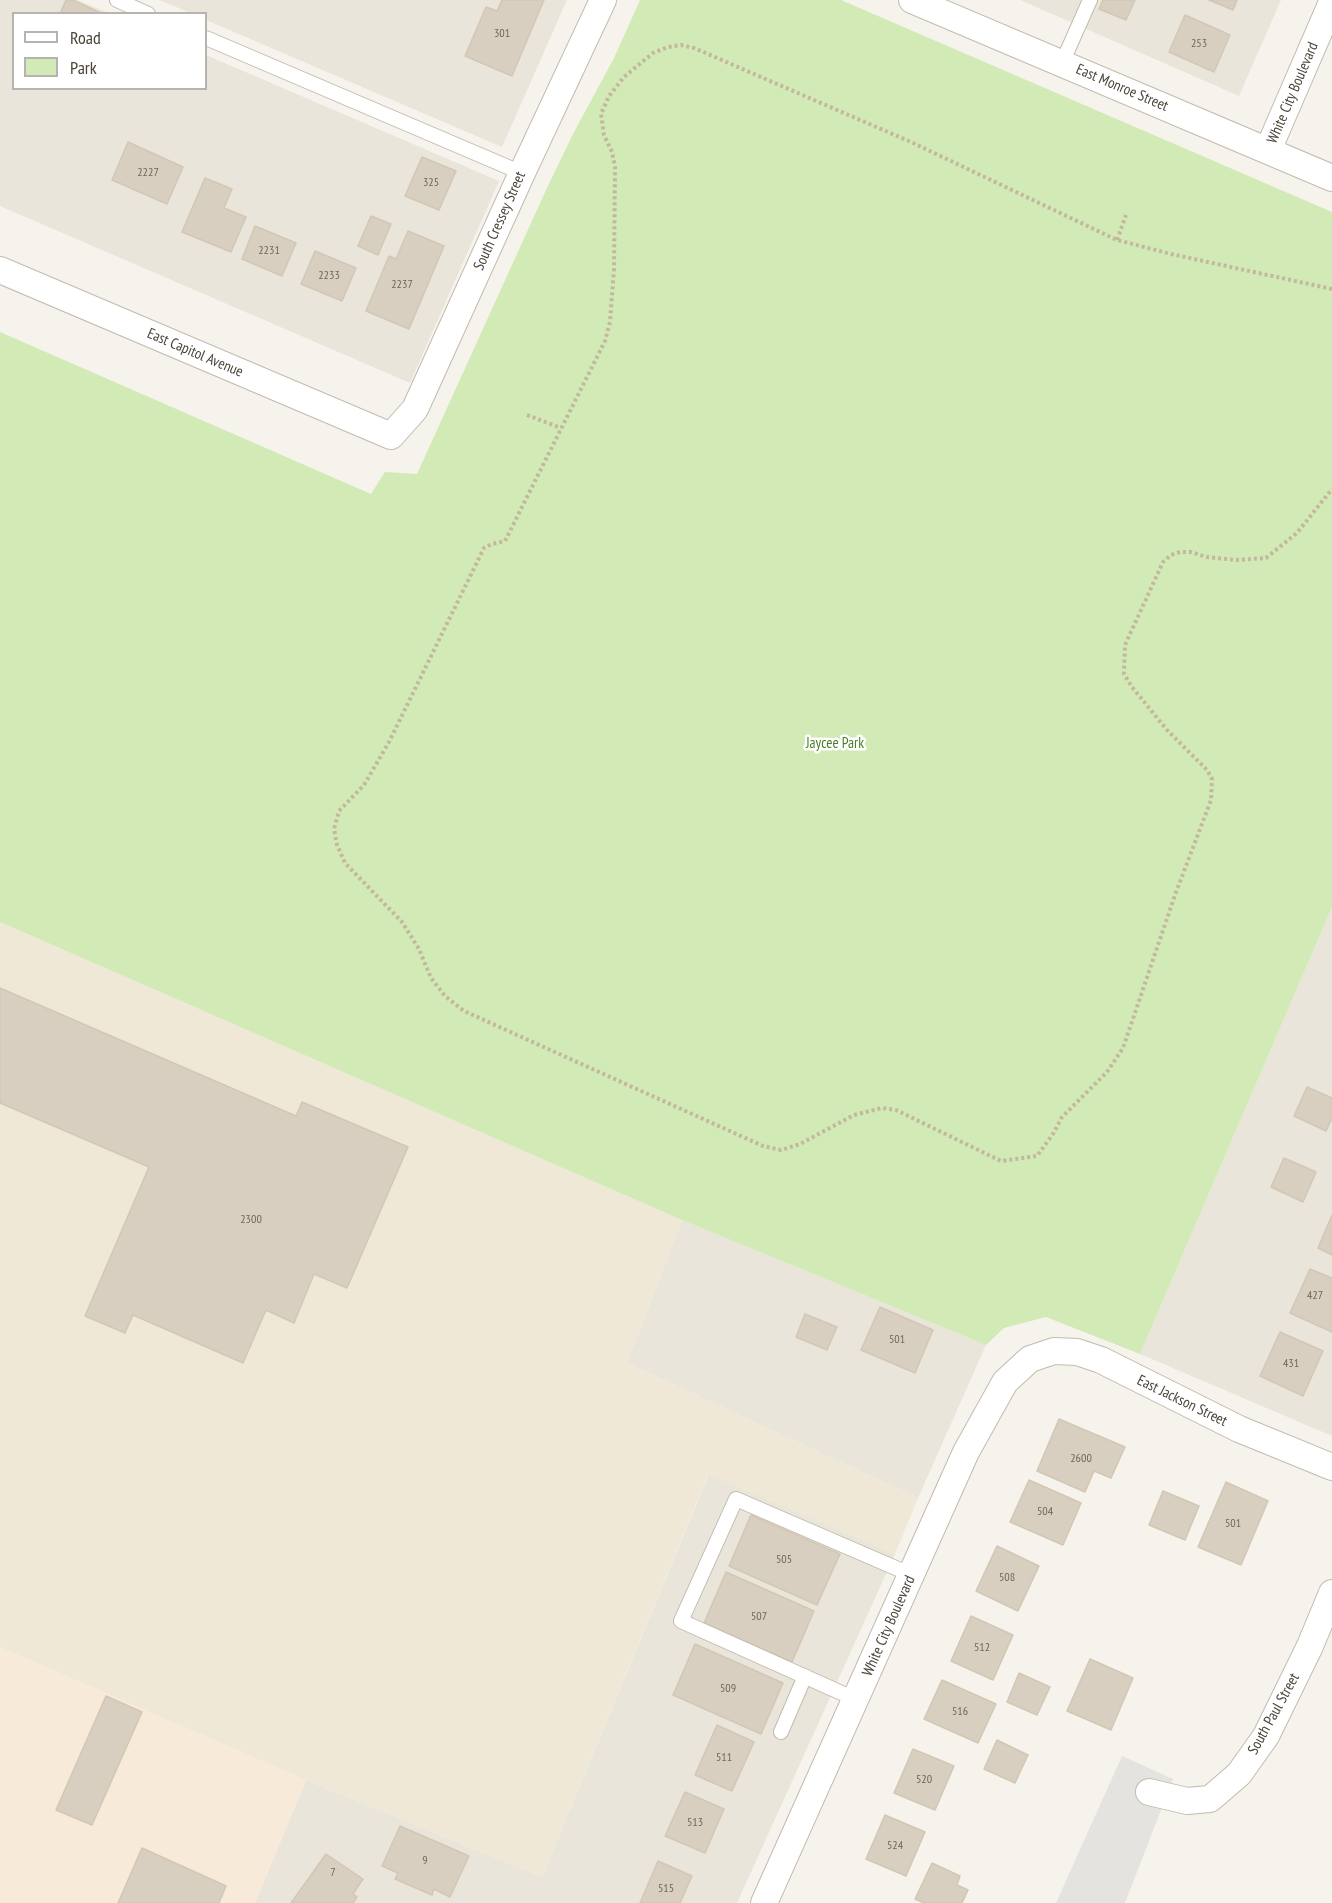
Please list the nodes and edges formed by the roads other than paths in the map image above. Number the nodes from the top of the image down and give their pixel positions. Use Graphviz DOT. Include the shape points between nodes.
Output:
graph roads {
  1 [pos="117,0"];
  2 [pos="603,0"];
  3 [pos="912,0"];
  4 [pos="1090,0"];
  5 [pos="1332,2"];
  6 [pos="144,12"];
  7 [pos="207,38"];
  8 [pos="1062,63"];
  9 [pos="1268,150"];
  10 [pos="522,173"];
  11 [pos="1332,178"];
  12 [pos="0,270"];
  13 [pos="391,436"];
  14 [pos="1030,1359"];
  15 [pos="1332,1467"];
  16 [pos="912,1575"];
  17 [pos="1332,1593"];
  18 [pos="805,1676"];
  19 [pos="855,1700"];
  20 [pos="781,1732"];
  21 [pos="1149,1792"];
  22 [pos="764,1903"];
  1 -- 6 [label="lane"];
  2 -- 10 [label="street, South Cressey Street"];
  3 -- 8 [label="street, East Monroe Street"];
  4 -- 8 [label="lane"];
  5 -- 9 [label="street, White City Boulevard"];
  7 -- 10 [label="lane"];
  8 -- 9 [label="street, East Monroe Street"];
  9 -- 11 [label="street, East Monroe Street"];
  10 -- 13 [label="street, South Cressey Street" via="416,409"];
  12 -- 13 [label="street, East Capitol Avenue"];
  14 -- 15 [label="street, East Jackson Street" via="1054,1351 1077,1352 1101,1360 1239,1429"];
  14 -- 16 [label="street, White City Boulevard" via="1005,1382 986,1415"];
  16 -- 18 [label="lane" via="736,1499 681,1621"];
  16 -- 19 [label="street, White City Boulevard"];
  17 -- 21 [label="street, South Paul Street" via="1266,1736 1239,1774 1210,1799 1187,1801"];
  18 -- 19 [label="lane"];
  18 -- 20 [label="lane"];
  19 -- 22 [label="street, White City Boulevard"];
}
